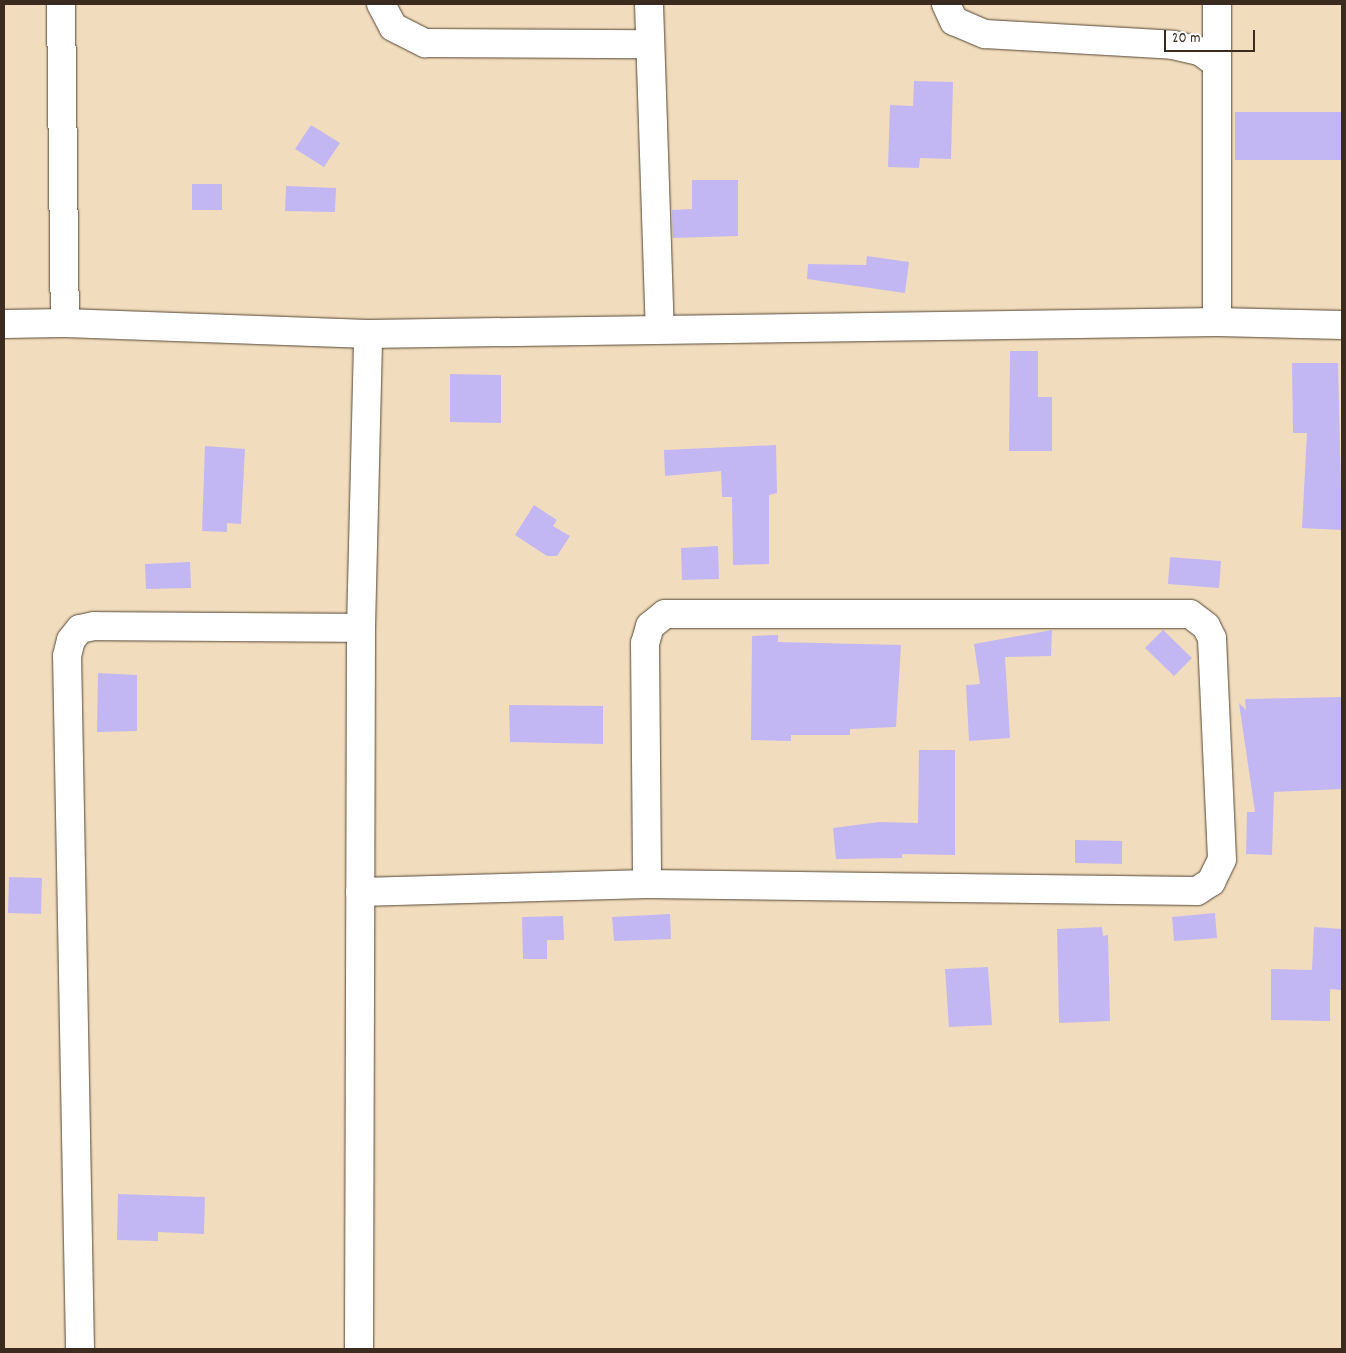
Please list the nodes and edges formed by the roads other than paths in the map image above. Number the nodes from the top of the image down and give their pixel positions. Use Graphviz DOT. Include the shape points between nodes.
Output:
graph roads {
  1 [pos="62,4"];
  2 [pos="381,4"];
  3 [pos="649,4"];
  4 [pos="946,4"];
  5 [pos="1217,4"];
  6 [pos="649,44"];
  7 [pos="1217,64"];
  8 [pos="1217,322"];
  9 [pos="65,323"];
  10 [pos="4,324"];
  11 [pos="1342,325"];
  12 [pos="660,329"];
  13 [pos="368,334"];
  14 [pos="361,628"];
  15 [pos="647,884"];
  16 [pos="360,892"];
  17 [pos="80,1349"];
  18 [pos="359,1349"];
  1 -- 9 [label="street"];
  2 -- 6 [label="street" via="393,27 425,42"];
  3 -- 6 [label="street"];
  4 -- 7 [label="street" via="954,22 985,34 1173,45 1200,51"];
  5 -- 7 [label="street"];
  6 -- 12 [label="street"];
  7 -- 8 [label="street"];
  8 -- 11 [label="street"];
  8 -- 12 [label="street"];
  9 -- 10 [label="street"];
  9 -- 13 [label="street"];
  12 -- 13 [label="street"];
  13 -- 14 [label="street"];
  14 -- 16 [label="street"];
  14 -- 17 [label="street" via="94,626 80,630 71,640 67,656"];
  15 -- 15 [label="street" via="1197,891 1211,882 1222,859 1212,638 1206,626 1190,614 665,614 650,626 645,643"];
  15 -- 16 [label="street"];
  16 -- 18 [label="street"];
}
